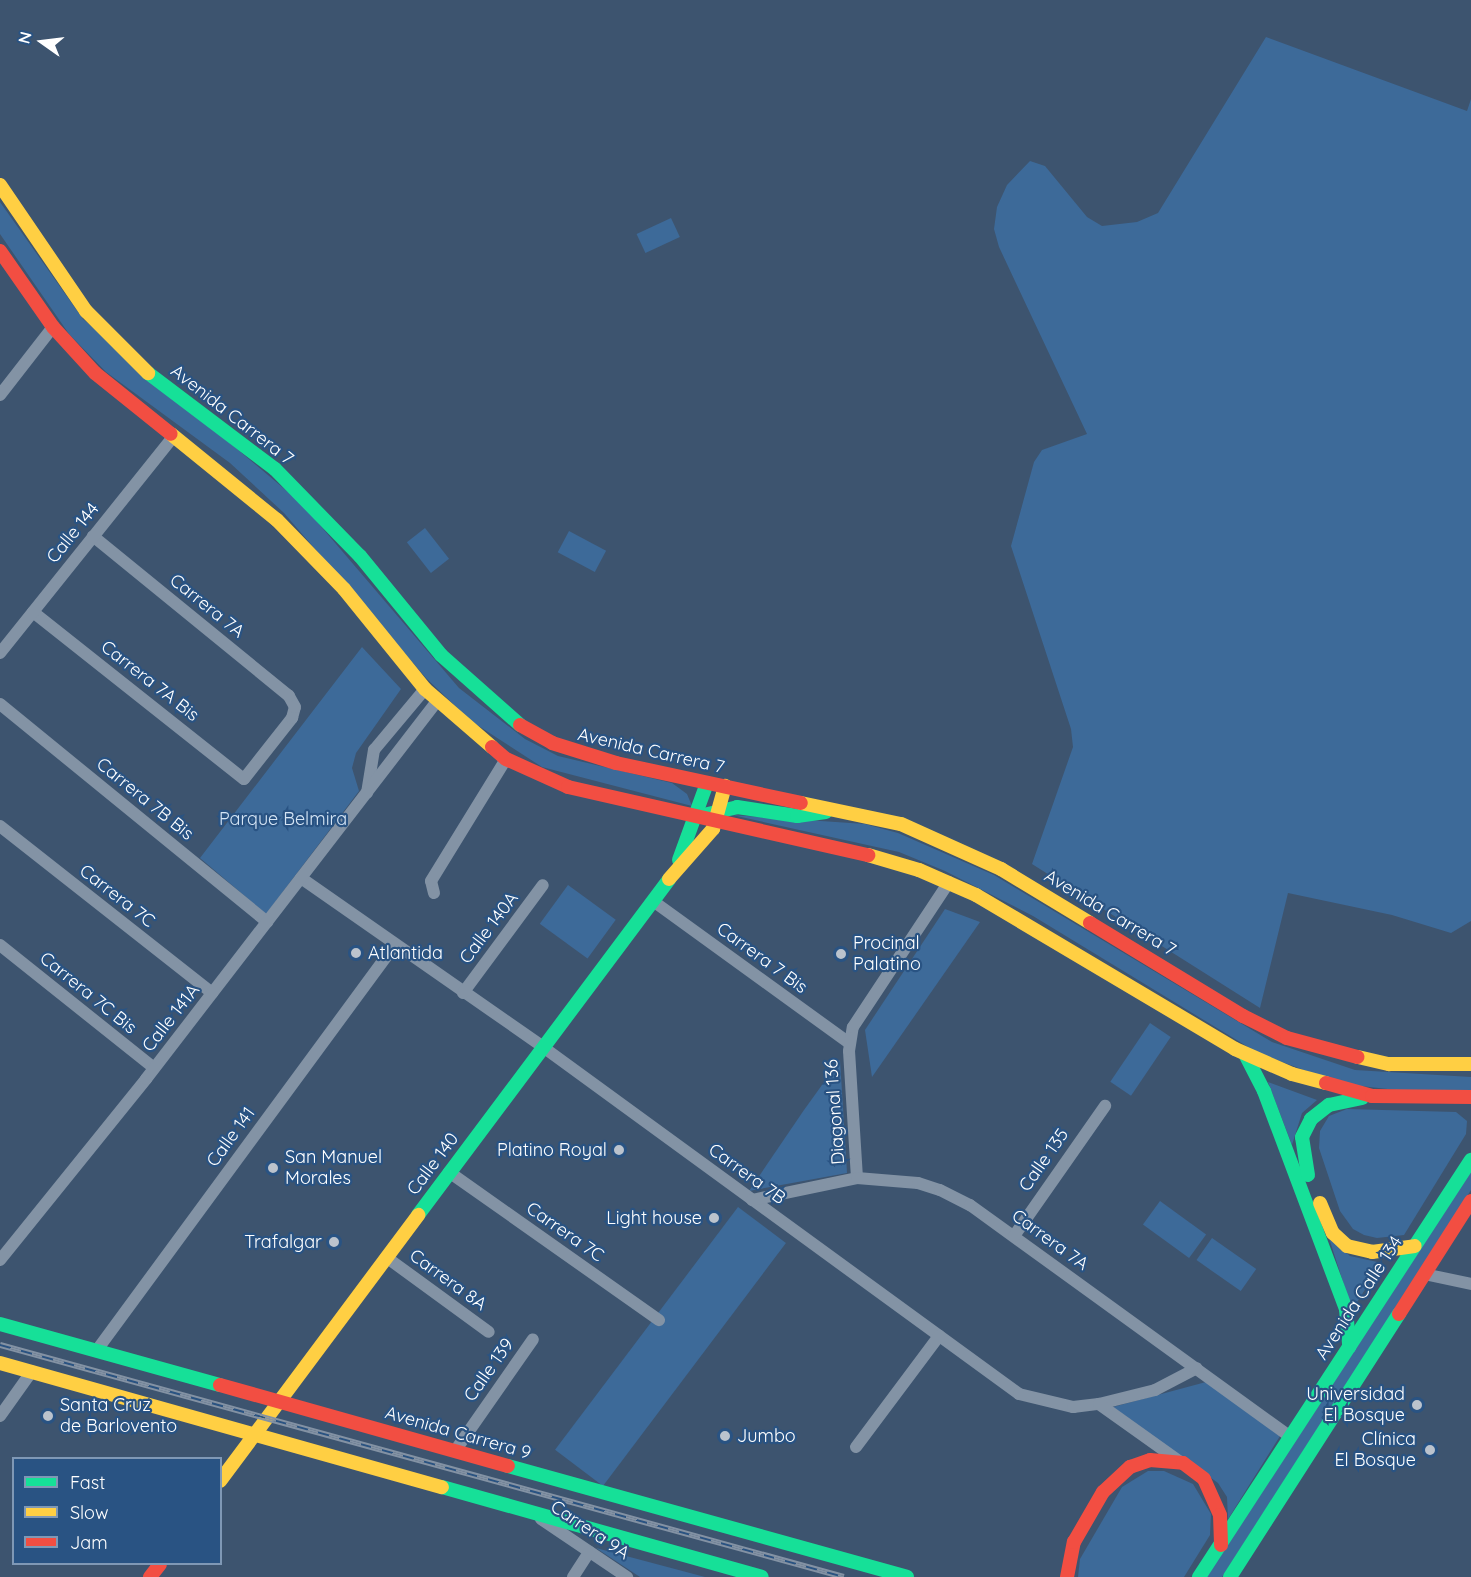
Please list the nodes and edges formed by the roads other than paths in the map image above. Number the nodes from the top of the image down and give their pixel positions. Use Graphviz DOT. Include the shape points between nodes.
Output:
graph roads {
  1 [pos="0,186"];
  2 [pos="0,251"];
  3 [pos="53,327"];
  4 [pos="0,395"];
  5 [pos="174,435"];
  6 [pos="93,536"];
  7 [pos="33,612"];
  8 [pos="0,653"];
  9 [pos="425,689"];
  10 [pos="437,701"];
  11 [pos="0,704"];
  12 [pos="506,759"];
  13 [pos="244,779"];
  14 [pos="707,783"];
  15 [pos="725,786"];
  16 [pos="366,795"];
  17 [pos="838,810"];
  18 [pos="719,815"];
  19 [pos="697,816"];
  20 [pos="0,826"];
  21 [pos="675,870"];
  22 [pos="301,878"];
  23 [pos="949,882"];
  24 [pos="543,885"];
  25 [pos="434,893"];
  26 [pos="653,901"];
  27 [pos="267,922"];
  28 [pos="0,945"];
  29 [pos="394,945"];
  30 [pos="212,993"];
  31 [pos="463,993"];
  32 [pos="849,1043"];
  33 [pos="543,1047"];
  34 [pos="1245,1054"];
  35 [pos="1471,1064"];
  36 [pos="154,1068"];
  37 [pos="1372,1096"];
  38 [pos="1471,1097"];
  39 [pos="1105,1106"];
  40 [pos="1471,1160"];
  41 [pos="449,1172"];
  42 [pos="857,1178"];
  43 [pos="752,1200"];
  44 [pos="1471,1202"];
  45 [pos="1014,1236"];
  46 [pos="1415,1246"];
  47 [pos="386,1257"];
  48 [pos="0,1260"];
  49 [pos="1424,1274"];
  50 [pos="1471,1284"];
  51 [pos="659,1320"];
  52 [pos="0,1324"];
  53 [pos="489,1332"];
  54 [pos="939,1336"];
  55 [pos="532,1339"];
  56 [pos="1349,1347"];
  57 [pos="97,1350"];
  58 [pos="0,1363"];
  59 [pos="1197,1368"];
  60 [pos="32,1371"];
  61 [pos="279,1401"];
  62 [pos="1099,1404"];
  63 [pos="0,1416"];
  64 [pos="255,1434"];
  65 [pos="1291,1437"];
  66 [pos="856,1447"];
  67 [pos="455,1451"];
  68 [pos="1183,1464"];
  69 [pos="222,1478"];
  70 [pos="532,1513"];
  71 [pos="1221,1545"];
  72 [pos="590,1552"];
  73 [pos="1242,1560"];
  74 [pos="573,1577"];
  75 [pos="627,1577"];
  76 [pos="762,1577"];
  77 [pos="907,1577"];
  78 [pos="1067,1577"];
  79 [pos="1199,1577"];
  80 [pos="1230,1577"];
  81 [pos="1238,1577"];
  1 -- 14 [label="main road, Avenida Carrera 7" via="38,245 106,334 133,361 243,442 314,506 441,655 476,689 514,721 563,748"];
  2 -- 3 [label="main road"];
  3 -- 4 [label="street"];
  3 -- 5 [label="main road" via="95,373"];
  5 -- 6 [label="street, Calle 144"];
  5 -- 9 [label="main road" via="229,478 311,553"];
  6 -- 7 [label="street, Calle 144"];
  6 -- 13 [label="street, Carrera 7A" via="289,696 294,706 292,718"];
  7 -- 8 [label="street, Calle 144"];
  7 -- 13 [label="street, Carrera 7A Bis"];
  9 -- 10 [label="main road"];
  9 -- 16 [label="street, Calle 141A" via="374,750"];
  10 -- 12 [label="main road"];
  10 -- 16 [label="street, Calle 141A"];
  11 -- 27 [label="street, Carrera 7B Bis"];
  12 -- 19 [label="main road" via="568,787"];
  12 -- 25 [label="street" via="431,881"];
  14 -- 15 [label="main road, Avenida Carrera 7"];
  14 -- 19 [label="main road, Calle 140"];
  15 -- 17 [label="main road, Avenida Carrera 7"];
  15 -- 18 [label="main road, Calle 140"];
  16 -- 22 [label="street, Calle 141A"];
  17 -- 18 [label="main road" via="797,816 744,807"];
  17 -- 35 [label="main road, Avenida Carrera 7" via="901,824 990,864 1243,1016 1287,1038 1328,1052 1389,1064"];
  18 -- 19 [label="main road"];
  18 -- 21 [label="main road, Calle 140"];
  18 -- 23 [label="main road" via="883,857"];
  19 -- 21 [label="main road, Calle 140"];
  20 -- 30 [label="street, Carrera 7C"];
  21 -- 26 [label="main road, Calle 140"];
  22 -- 27 [label="street, Calle 141A"];
  22 -- 29 [label="street, Carrera 7B"];
  23 -- 32 [label="street" via="858,1018"];
  23 -- 34 [label="main road"];
  24 -- 31 [label="street, Calle 140A"];
  26 -- 32 [label="street, Carrera 7 Bis"];
  26 -- 33 [label="main road, Calle 140"];
  27 -- 30 [label="street, Calle 141A"];
  28 -- 36 [label="street, Carrera 7C Bis"];
  29 -- 31 [label="street, Carrera 7B"];
  29 -- 57 [label="street, Calle 141"];
  30 -- 36 [label="street, Calle 141A"];
  31 -- 33 [label="street, Carrera 7B"];
  32 -- 42 [label="street, Diagonal 136"];
  33 -- 41 [label="main road, Calle 140"];
  33 -- 43 [label="street, Carrera 7B"];
  34 -- 37 [label="main road" via="1315,1082"];
  34 -- 56 [label="main road" via="1272,1109 1346,1309"];
  36 -- 48 [label="street, Calle 141A"];
  37 -- 38 [label="main road"];
  37 -- 46 [label="main road" via="1340,1102 1318,1112 1302,1137 1304,1162 1328,1223 1340,1241 1364,1252"];
  39 -- 45 [label="street, Calle 135"];
  40 -- 46 [label="main road, Avenida Calle 134"];
  41 -- 47 [label="main road, Calle 140"];
  41 -- 51 [label="street, Carrera 7C"];
  42 -- 43 [label="street, Carrera 7A"];
  42 -- 45 [label="street, Carrera 7A" via="895,1179 940,1190 970,1205"];
  43 -- 54 [label="street, Carrera 7B"];
  44 -- 49 [label="main road"];
  45 -- 59 [label="street, Carrera 7A"];
  46 -- 56 [label="main road, Avenida Calle 134"];
  47 -- 53 [label="street, Carrera 8A"];
  47 -- 61 [label="main road, Calle 140"];
  49 -- 50 [label="street"];
  49 -- 73 [label="main road"];
  52 -- 57 [label="main road, Avenida Carrera 9"];
  54 -- 62 [label="street, Carrera 7B" via="1019,1394 1042,1403 1073,1407"];
  54 -- 66 [label="street"];
  55 -- 67 [label="street, Calle 139"];
  56 -- 65 [label="main road, Avenida Calle 134"];
  57 -- 61 [label="main road, Avenida Carrera 9"];
  58 -- 60 [label="main road"];
  59 -- 62 [label="street, Carrera 7B" via="1155,1390"];
  59 -- 65 [label="street, Carrera 7A"];
  60 -- 63 [label="street"];
  60 -- 64 [label="main road"];
  61 -- 64 [label="main road, Calle 140"];
  61 -- 67 [label="main road, Avenida Carrera 9"];
  62 -- 68 [label="street"];
  64 -- 69 [label="main road, Calle 140"];
  64 -- 70 [label="main road"];
  65 -- 71 [label="main road, Avenida Calle 134"];
  67 -- 77 [label="main road, Avenida Carrera 9"];
  68 -- 71 [label="main road" via="1211,1487 1220,1515"];
  68 -- 78 [label="main road" via="1150,1460 1113,1479 1074,1542"];
  70 -- 72 [label="street, Carrera 9A"];
  70 -- 76 [label="main road"];
  71 -- 79 [label="main road, Avenida Calle 134"];
  72 -- 74 [label="street"];
  72 -- 75 [label="street, Carrera 9A"];
  73 -- 80 [label="main road"];
  73 -- 81 [label="main road"];
}
